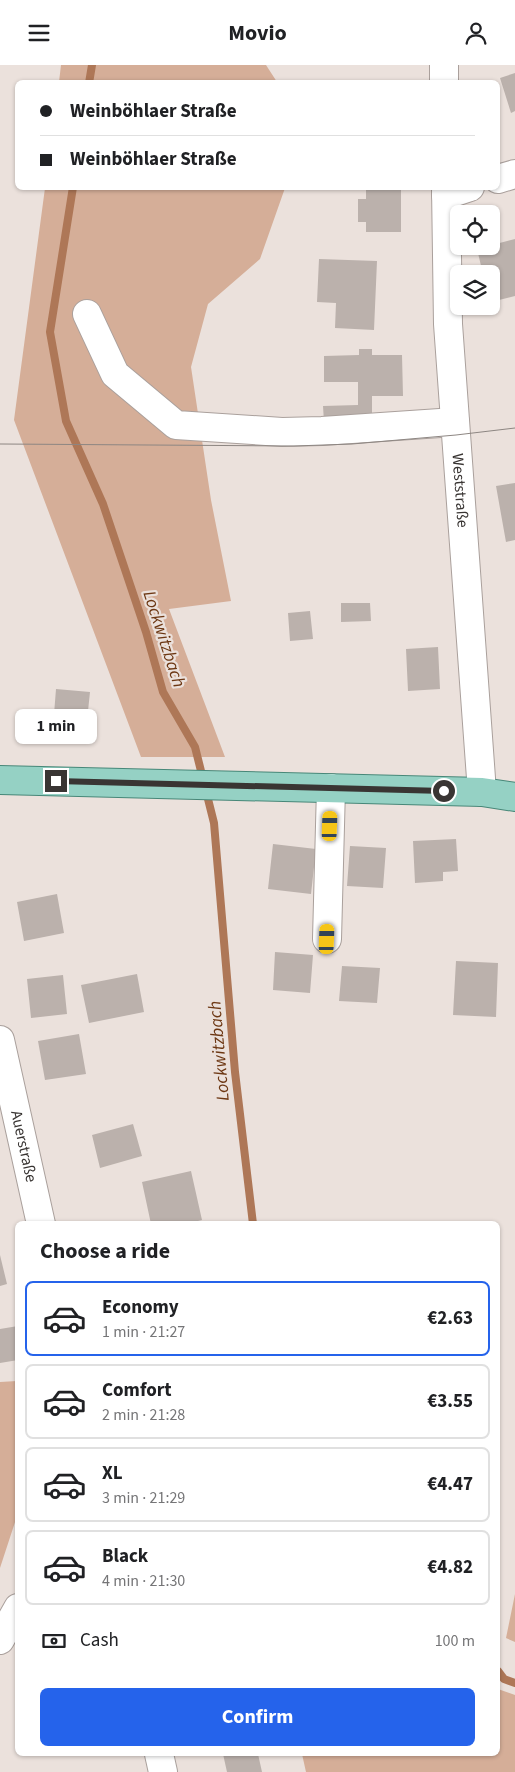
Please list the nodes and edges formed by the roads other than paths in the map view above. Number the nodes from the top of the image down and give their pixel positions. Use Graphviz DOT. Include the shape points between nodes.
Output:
graph roads {
  1 [pos="444,65"];
  2 [pos="444,80"];
  3 [pos="515,174"];
  4 [pos="500,178"];
  5 [pos="454,190"];
  6 [pos="87,314"];
  7 [pos="455,422"];
  8 [pos="0,780"];
  9 [pos="331,788"];
  10 [pos="482,792"];
  11 [pos="515,797"];
  12 [pos="327,939"];
  13 [pos="0,1040"];
  14 [pos="40,1221"];
  15 [pos="15,1613"];
  16 [pos="0,1640"];
  17 [pos="159,1756"];
  18 [pos="163,1772"];
  1 -- 2 [label="street"];
  3 -- 4 [label="street"];
  5 -- 7 [label="street, Weststraße" via="448,324"];
  6 -- 7 [label="street" via="116,374 176,425 312,431"];
  7 -- 10 [label="street, Weststraße"];
  8 -- 9 [label="main road"];
  9 -- 10 [label="main road"];
  9 -- 12 [label="street"];
  10 -- 11 [label="main road"];
  13 -- 14 [label="street, Auerstraße"];
  15 -- 16 [label="street"];
  17 -- 18 [label="street"];
}
